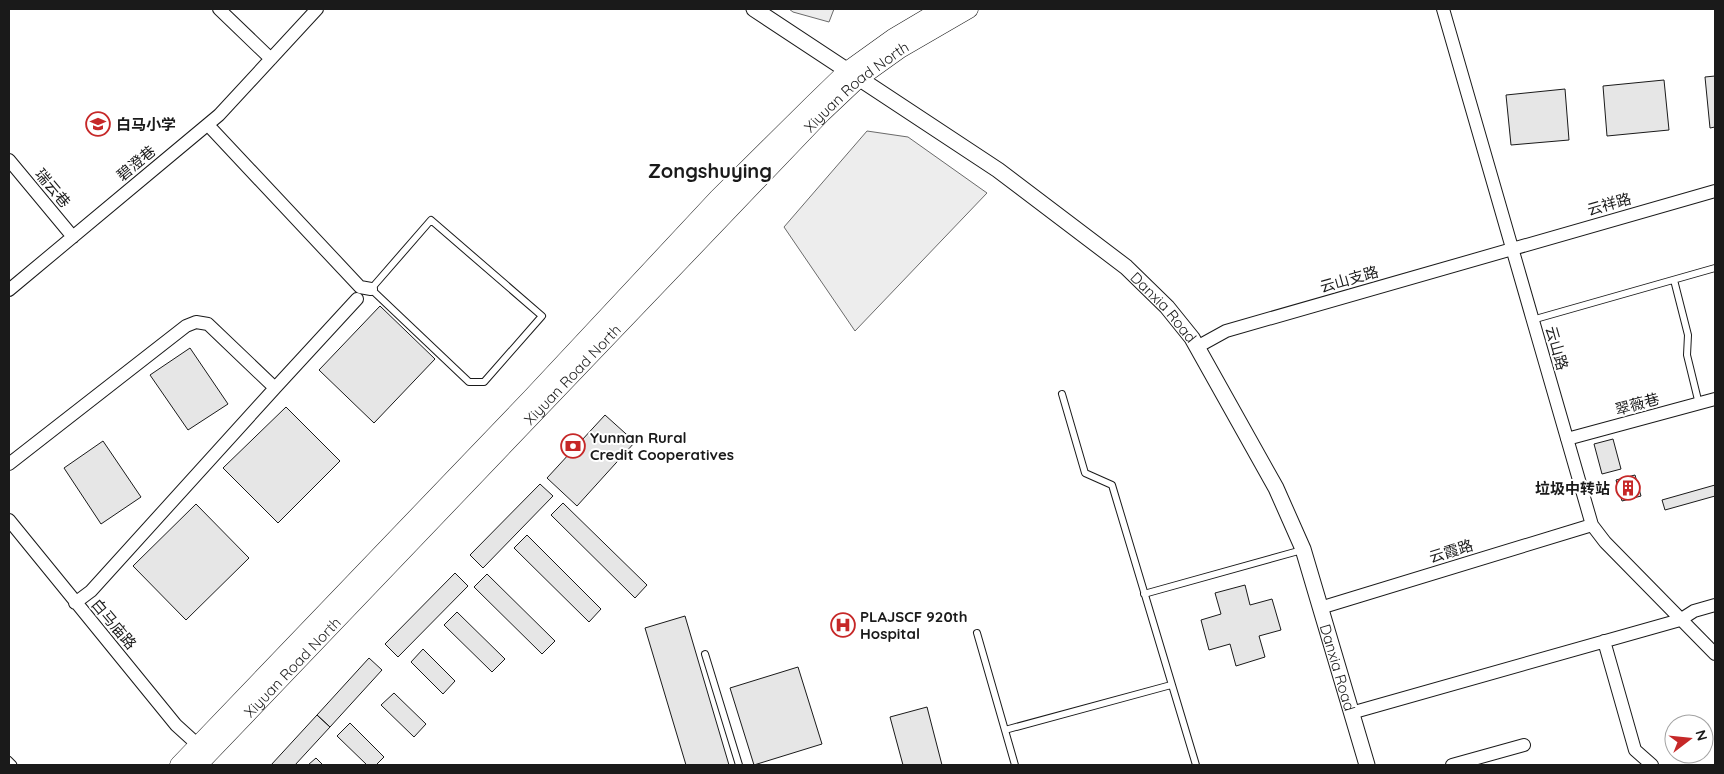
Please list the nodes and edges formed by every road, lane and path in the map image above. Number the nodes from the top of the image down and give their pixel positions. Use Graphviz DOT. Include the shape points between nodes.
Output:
graph roads {
  1 [pos="219,9"];
  2 [pos="317,9"];
  3 [pos="754,9"];
  4 [pos="942,9"];
  5 [pos="969,9"];
  6 [pos="1442,9"];
  7 [pos="272,59"];
  8 [pos="852,75"];
  9 [pos="208,125"];
  10 [pos="9,160"];
  11 [pos="1715,191"];
  12 [pos="73,237"];
  13 [pos="1512,250"];
  14 [pos="1715,268"];
  15 [pos="1674,280"];
  16 [pos="372,289"];
  17 [pos="9,290"];
  18 [pos="357,299"];
  19 [pos="1532,320"];
  20 [pos="1197,347"];
  21 [pos="275,388"];
  22 [pos="1062,394"];
  23 [pos="1715,399"];
  24 [pos="1699,404"];
  25 [pos="1567,440"];
  26 [pos="9,464"];
  27 [pos="9,520"];
  28 [pos="1592,525"];
  29 [pos="1303,549"];
  30 [pos="1144,594"];
  31 [pos="75,603"];
  32 [pos="1715,604"];
  33 [pos="1320,608"];
  34 [pos="1680,620"];
  35 [pos="977,633"];
  36 [pos="1604,641"];
  37 [pos="706,654"];
  38 [pos="1715,654"];
  39 [pos="1171,685"];
  40 [pos="1351,713"];
  41 [pos="1005,730"];
  42 [pos="1524,745"];
  43 [pos="200,759"];
  44 [pos="9,760"];
  45 [pos="12,765"];
  46 [pos="180,765"];
  47 [pos="739,765"];
  48 [pos="1016,765"];
  49 [pos="1196,765"];
  50 [pos="1367,765"];
  51 [pos="1452,765"];
  52 [pos="1652,765"];
  1 -- 7 [label="street"];
  2 -- 7 [label="street, 碧澄巷"];
  3 -- 8 [label="street, Danxia Road"];
  4 -- 8 [label="main road, Xiyuan Road North" via="893,38"];
  5 -- 8 [label="main road, Xiyuan Road North"];
  6 -- 13 [label="street, 云山路"];
  7 -- 9 [label="street, 碧澄巷"];
  8 -- 20 [label="street, Danxia Road" via="998,170 1119,262 1167,307"];
  8 -- 43 [label="main road, Xiyuan Road North" via="822,113"];
  9 -- 12 [label="street, 碧澄巷"];
  9 -- 16 [label="street" via="360,287"];
  10 -- 12 [label="street, 瑞云巷"];
  11 -- 13 [label="street, 云祥路"];
  12 -- 17 [label="street, 碧澄巷"];
  13 -- 19 [label="street, 云山路"];
  13 -- 20 [label="street, 云山支路" via="1226,331"];
  14 -- 15 [label="lane"];
  15 -- 19 [label="lane"];
  15 -- 24 [label="lane" via="1688,335 1687,355"];
  16 -- 16 [label="lane" via="431,220 542,316 484,382 468,382"];
  18 -- 21 [label="street"];
  19 -- 25 [label="street, 云山路"];
  20 -- 29 [label="street, Danxia Road" via="1276,488"];
  21 -- 26 [label="street" via="208,324 196,322 186,326"];
  21 -- 31 [label="street" via="91,591"];
  22 -- 30 [label="lane" via="1085,472 1112,486"];
  23 -- 24 [label="street, 翠薇巷"];
  24 -- 25 [label="street, 翠薇巷"];
  25 -- 28 [label="street, 云山路"];
  27 -- 31 [label="street, 白马庙路"];
  28 -- 33 [label="street, 云霞路"];
  28 -- 34 [label="street, 云山路"];
  29 -- 30 [label="lane"];
  29 -- 33 [label="street, Danxia Road"];
  30 -- 39 [label="lane"];
  31 -- 43 [label="street, 白马庙路" via="176,724"];
  32 -- 34 [label="street"];
  33 -- 40 [label="street, Danxia Road"];
  34 -- 36 [label="street"];
  34 -- 38 [label="street, 云山路"];
  35 -- 41 [label="lane"];
  36 -- 40 [label="street"];
  36 -- 52 [label="street" via="1635,750"];
  37 -- 47 [label="lane"];
  39 -- 41 [label="lane"];
  39 -- 49 [label="lane"];
  40 -- 50 [label="street, Danxia Road"];
  41 -- 48 [label="lane"];
  42 -- 51 [label="street"];
  43 -- 46 [label="main road, Xiyuan Road North"];
  44 -- 45 [label="lane"];
}
